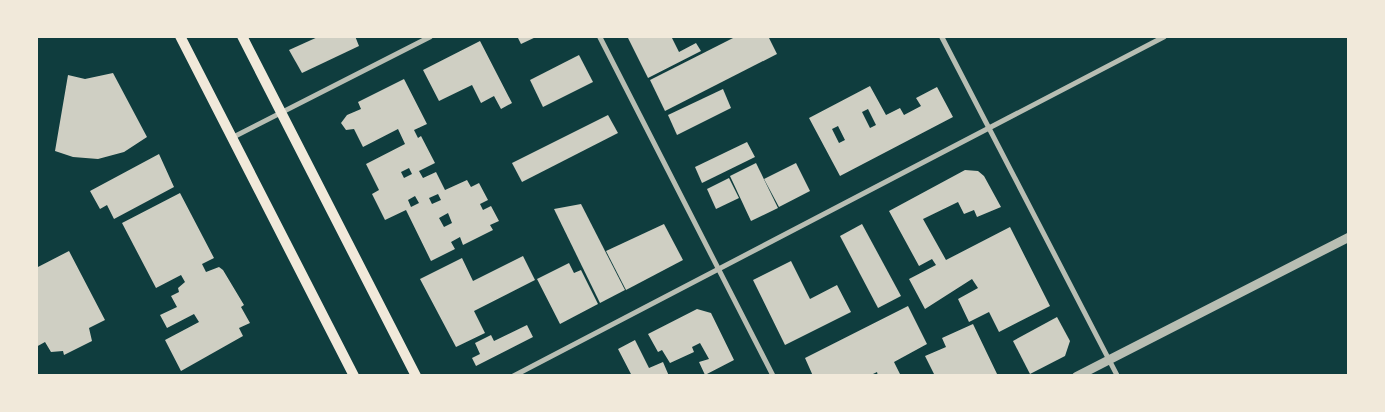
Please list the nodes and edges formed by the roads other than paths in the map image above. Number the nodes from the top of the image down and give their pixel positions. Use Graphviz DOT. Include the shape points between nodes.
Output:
graph roads {
  1 [pos="180,36"];
  2 [pos="242,36"];
  3 [pos="430,36"];
  4 [pos="599,36"];
  5 [pos="941,36"];
  6 [pos="1164,36"];
  7 [pos="281,112"];
  8 [pos="988,128"];
  9 [pos="232,138"];
  10 [pos="1349,236"];
  11 [pos="718,269"];
  12 [pos="1108,359"];
  13 [pos="354,376"];
  14 [pos="416,376"];
  15 [pos="512,376"];
  16 [pos="773,376"];
  17 [pos="1076,376"];
  18 [pos="1117,376"];
  1 -- 9 [label="main road"];
  2 -- 7 [label="main road"];
  3 -- 7 [label="street"];
  4 -- 11 [label="street"];
  5 -- 8 [label="street"];
  6 -- 8 [label="street"];
  7 -- 9 [label="street"];
  7 -- 14 [label="main road"];
  8 -- 11 [label="street"];
  8 -- 12 [label="street"];
  9 -- 13 [label="main road"];
  10 -- 12 [label="street"];
  11 -- 15 [label="street"];
  11 -- 16 [label="street"];
  12 -- 17 [label="street"];
  12 -- 18 [label="street"];
}
